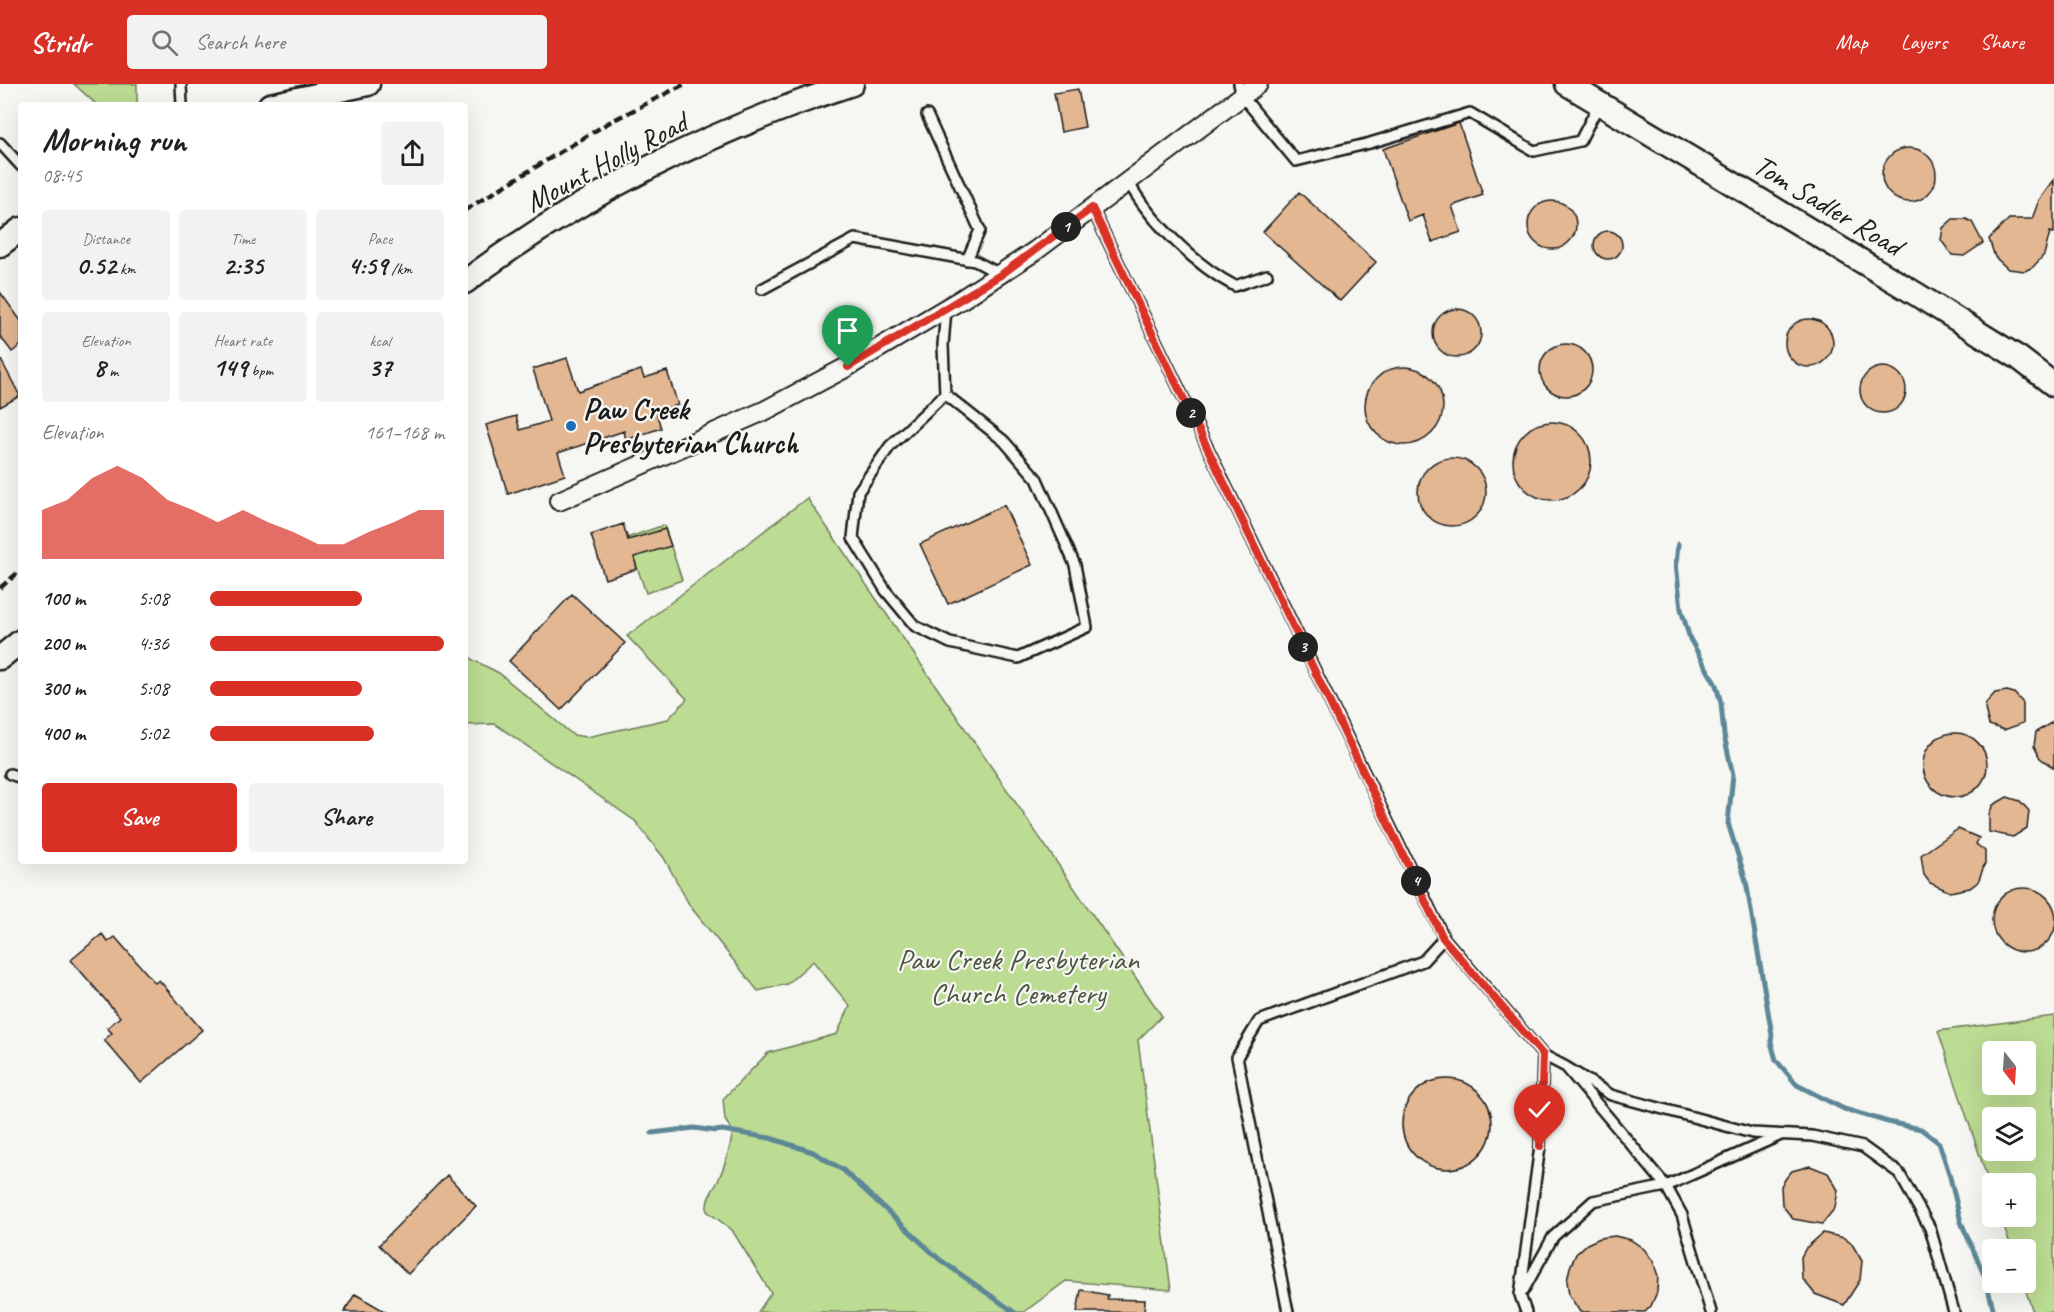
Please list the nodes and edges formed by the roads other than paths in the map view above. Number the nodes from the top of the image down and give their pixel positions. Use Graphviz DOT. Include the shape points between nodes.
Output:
graph roads {
  1 [pos="182,84"];
  2 [pos="368,84"];
  3 [pos="852,84"];
  4 [pos="1258,84"];
  5 [pos="1567,84"];
  6 [pos="1240,90"];
  7 [pos="1594,96"];
  8 [pos="182,102"];
  9 [pos="284,102"];
  10 [pos="927,115"];
  11 [pos="0,143"];
  12 [pos="18,163"];
  13 [pos="1128,181"];
  14 [pos="1092,208"];
  15 [pos="18,231"];
  16 [pos="0,245"];
  17 [pos="967,260"];
  18 [pos="1001,275"];
  19 [pos="1267,275"];
  20 [pos="468,280"];
  21 [pos="762,289"];
  22 [pos="946,309"];
  23 [pos="2054,385"];
  24 [pos="945,394"];
  25 [pos="559,501"];
  26 [pos="18,643"];
  27 [pos="0,658"];
  28 [pos="10,774"];
  29 [pos="18,777"];
  30 [pos="1443,938"];
  31 [pos="1543,1055"];
  32 [pos="1566,1067"];
  33 [pos="1784,1134"];
  34 [pos="1666,1186"];
  35 [pos="1520,1295"];
  36 [pos="1288,1312"];
  37 [pos="1526,1312"];
  38 [pos="1711,1312"];
  39 [pos="1954,1312"];
  1 -- 8 [label="lane"];
  2 -- 9 [label="street"];
  3 -- 20 [label="street, Mount Holly Road" via="706,142 636,175 575,209"];
  4 -- 6 [label="street"];
  5 -- 7 [label="street, Tom Sadler Road"];
  6 -- 7 [label="lane" via="1296,161 1470,112 1534,151 1580,141"];
  6 -- 13 [label="street"];
  7 -- 23 [label="street, Tom Sadler Road" via="2019,358"];
  10 -- 17 [label="lane" via="980,230"];
  11 -- 12 [label="lane"];
  13 -- 14 [label="street"];
  13 -- 19 [label="lane" via="1138,202 1214,275 1235,286"];
  14 -- 18 [label="street"];
  14 -- 30 [label="lane"];
  15 -- 16 [label="street"];
  17 -- 18 [label="lane"];
  17 -- 21 [label="lane" via="855,239"];
  18 -- 22 [label="street"];
  22 -- 24 [label="lane"];
  22 -- 25 [label="street" via="766,410"];
  24 -- 24 [label="lane" via="1004,441 1036,480 1076,565 1087,627 1018,658 950,643 915,626 886,591 853,538 858,492 890,446"];
  26 -- 27 [label="street"];
  28 -- 29 [label="lane"];
  30 -- 31 [label="lane"];
  30 -- 36 [label="lane" via="1423,961 1259,1021 1237,1057"];
  31 -- 32 [label="lane"];
  31 -- 35 [label="lane" via="1540,1146"];
  32 -- 33 [label="lane" via="1611,1095 1752,1133"];
  32 -- 34 [label="lane"];
  33 -- 34 [label="lane"];
  33 -- 39 [label="lane" via="1863,1148 1899,1173 1930,1228"];
  34 -- 35 [label="lane" via="1593,1201 1553,1238"];
  34 -- 38 [label="lane" via="1682,1215"];
  35 -- 37 [label="lane"];
}
